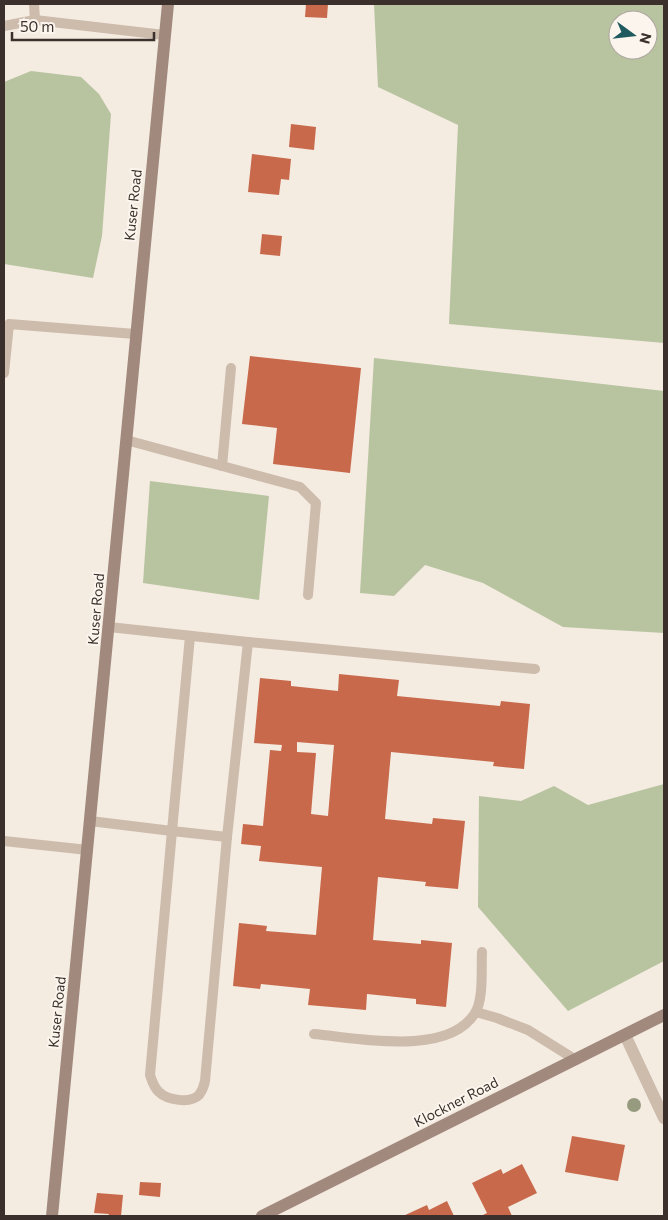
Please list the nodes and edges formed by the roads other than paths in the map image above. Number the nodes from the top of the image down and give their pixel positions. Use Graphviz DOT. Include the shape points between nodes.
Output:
graph roads {
  1 [pos="34,4"];
  2 [pos="168,4"];
  3 [pos="35,20"];
  4 [pos="4,26"];
  5 [pos="164,35"];
  6 [pos="6,324"];
  7 [pos="135,334"];
  8 [pos="231,368"];
  9 [pos="4,373"];
  10 [pos="126,440"];
  11 [pos="222,466"];
  12 [pos="308,595"];
  13 [pos="109,627"];
  14 [pos="190,636"];
  15 [pos="248,642"];
  16 [pos="535,669"];
  17 [pos="90,821"];
  18 [pos="172,831"];
  19 [pos="227,836"];
  20 [pos="4,841"];
  21 [pos="88,850"];
  22 [pos="482,952"];
  23 [pos="476,1012"];
  24 [pos="664,1015"];
  25 [pos="314,1034"];
  26 [pos="625,1035"];
  27 [pos="576,1060"];
  28 [pos="664,1118"];
  29 [pos="54,1190"];
  30 [pos="52,1216"];
  31 [pos="60,1216"];
  32 [pos="262,1216"];
  1 -- 3 [label="lane"];
  2 -- 5 [label="street, Kuser Road"];
  3 -- 4 [label="lane"];
  3 -- 5 [label="lane"];
  5 -- 7 [label="street, Kuser Road"];
  6 -- 7 [label="lane"];
  6 -- 9 [label="lane"];
  7 -- 10 [label="street, Kuser Road"];
  8 -- 11 [label="lane"];
  10 -- 11 [label="lane"];
  10 -- 13 [label="street, Kuser Road"];
  11 -- 12 [label="lane" via="300,487 316,503"];
  13 -- 14 [label="lane"];
  13 -- 17 [label="street, Kuser Road"];
  14 -- 15 [label="lane"];
  14 -- 18 [label="lane"];
  15 -- 16 [label="lane"];
  15 -- 19 [label="lane"];
  17 -- 18 [label="lane"];
  17 -- 21 [label="street, Kuser Road"];
  18 -- 19 [label="lane"];
  18 -- 19 [label="lane" via="150,1075 159,1093 176,1100 190,1100 198,1096 205,1081"];
  20 -- 21 [label="lane"];
  21 -- 29 [label="street, Kuser Road"];
  22 -- 23 [label="lane" via="480,999"];
  23 -- 25 [label="lane" via="465,1025 444,1036 404,1043"];
  23 -- 27 [label="lane" via="528,1030"];
  24 -- 26 [label="street, Klockner Road"];
  26 -- 27 [label="street, Klockner Road"];
  26 -- 28 [label="street"];
  27 -- 32 [label="street, Klockner Road"];
  29 -- 30 [label="street, Kuser Road"];
  29 -- 31 [label="street"];
}
